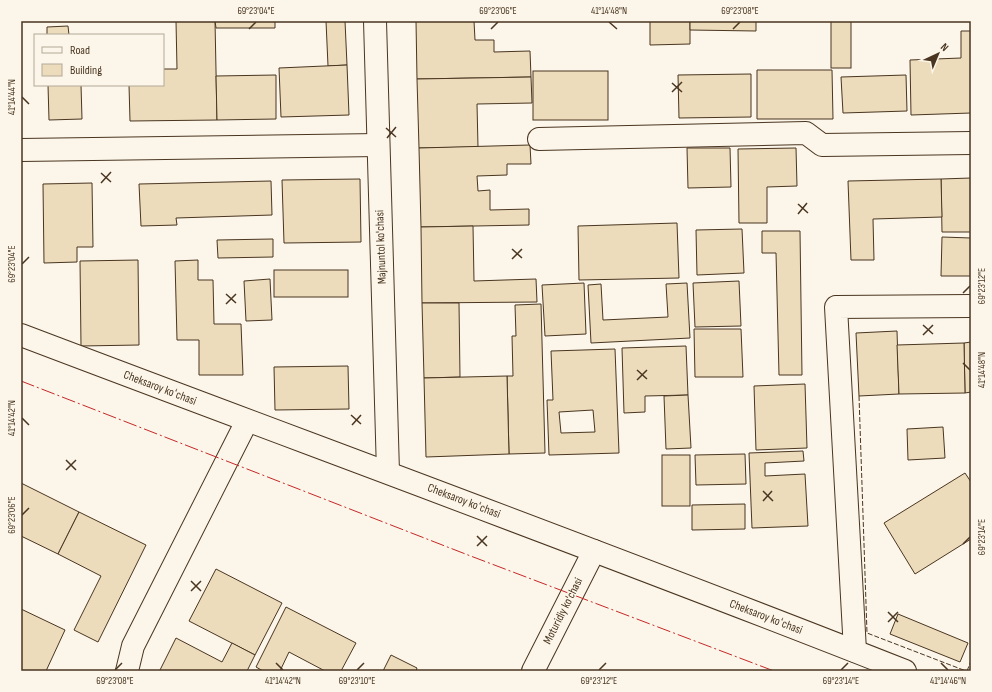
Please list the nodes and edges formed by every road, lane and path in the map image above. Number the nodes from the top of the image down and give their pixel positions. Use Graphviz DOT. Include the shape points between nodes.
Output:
graph roads {
  1 [pos="375,21"];
  2 [pos="539,139"];
  3 [pos="971,143"];
  4 [pos="378,145"];
  5 [pos="21,150"];
  6 [pos="971,306"];
  7 [pos="21,335"];
  8 [pos="246,421"];
  9 [pos="388,472"];
  10 [pos="594,551"];
  11 [pos="855,651"];
  12 [pos="127,671"];
  13 [pos="533,671"];
  14 [pos="905,671"];
  1 -- 4 [label="street, Majnuntol ko'chasi"];
  2 -- 3 [label="street" via="806,133 822,145"];
  4 -- 5 [label="street"];
  4 -- 9 [label="street, Majnuntol ko'chasi"];
  6 -- 11 [label="street" via="836,307"];
  7 -- 8 [label="street, Cheksaroy koʻchasi"];
  8 -- 9 [label="street, Cheksaroy koʻchasi"];
  8 -- 12 [label="street" via="133,646"];
  9 -- 10 [label="street, Cheksaroy koʻchasi"];
  10 -- 11 [label="street, Cheksaroy koʻchasi"];
  10 -- 13 [label="street, Moturidiy ko'chasi"];
  11 -- 14 [label="street, Cheksaroy koʻchasi"];
}
